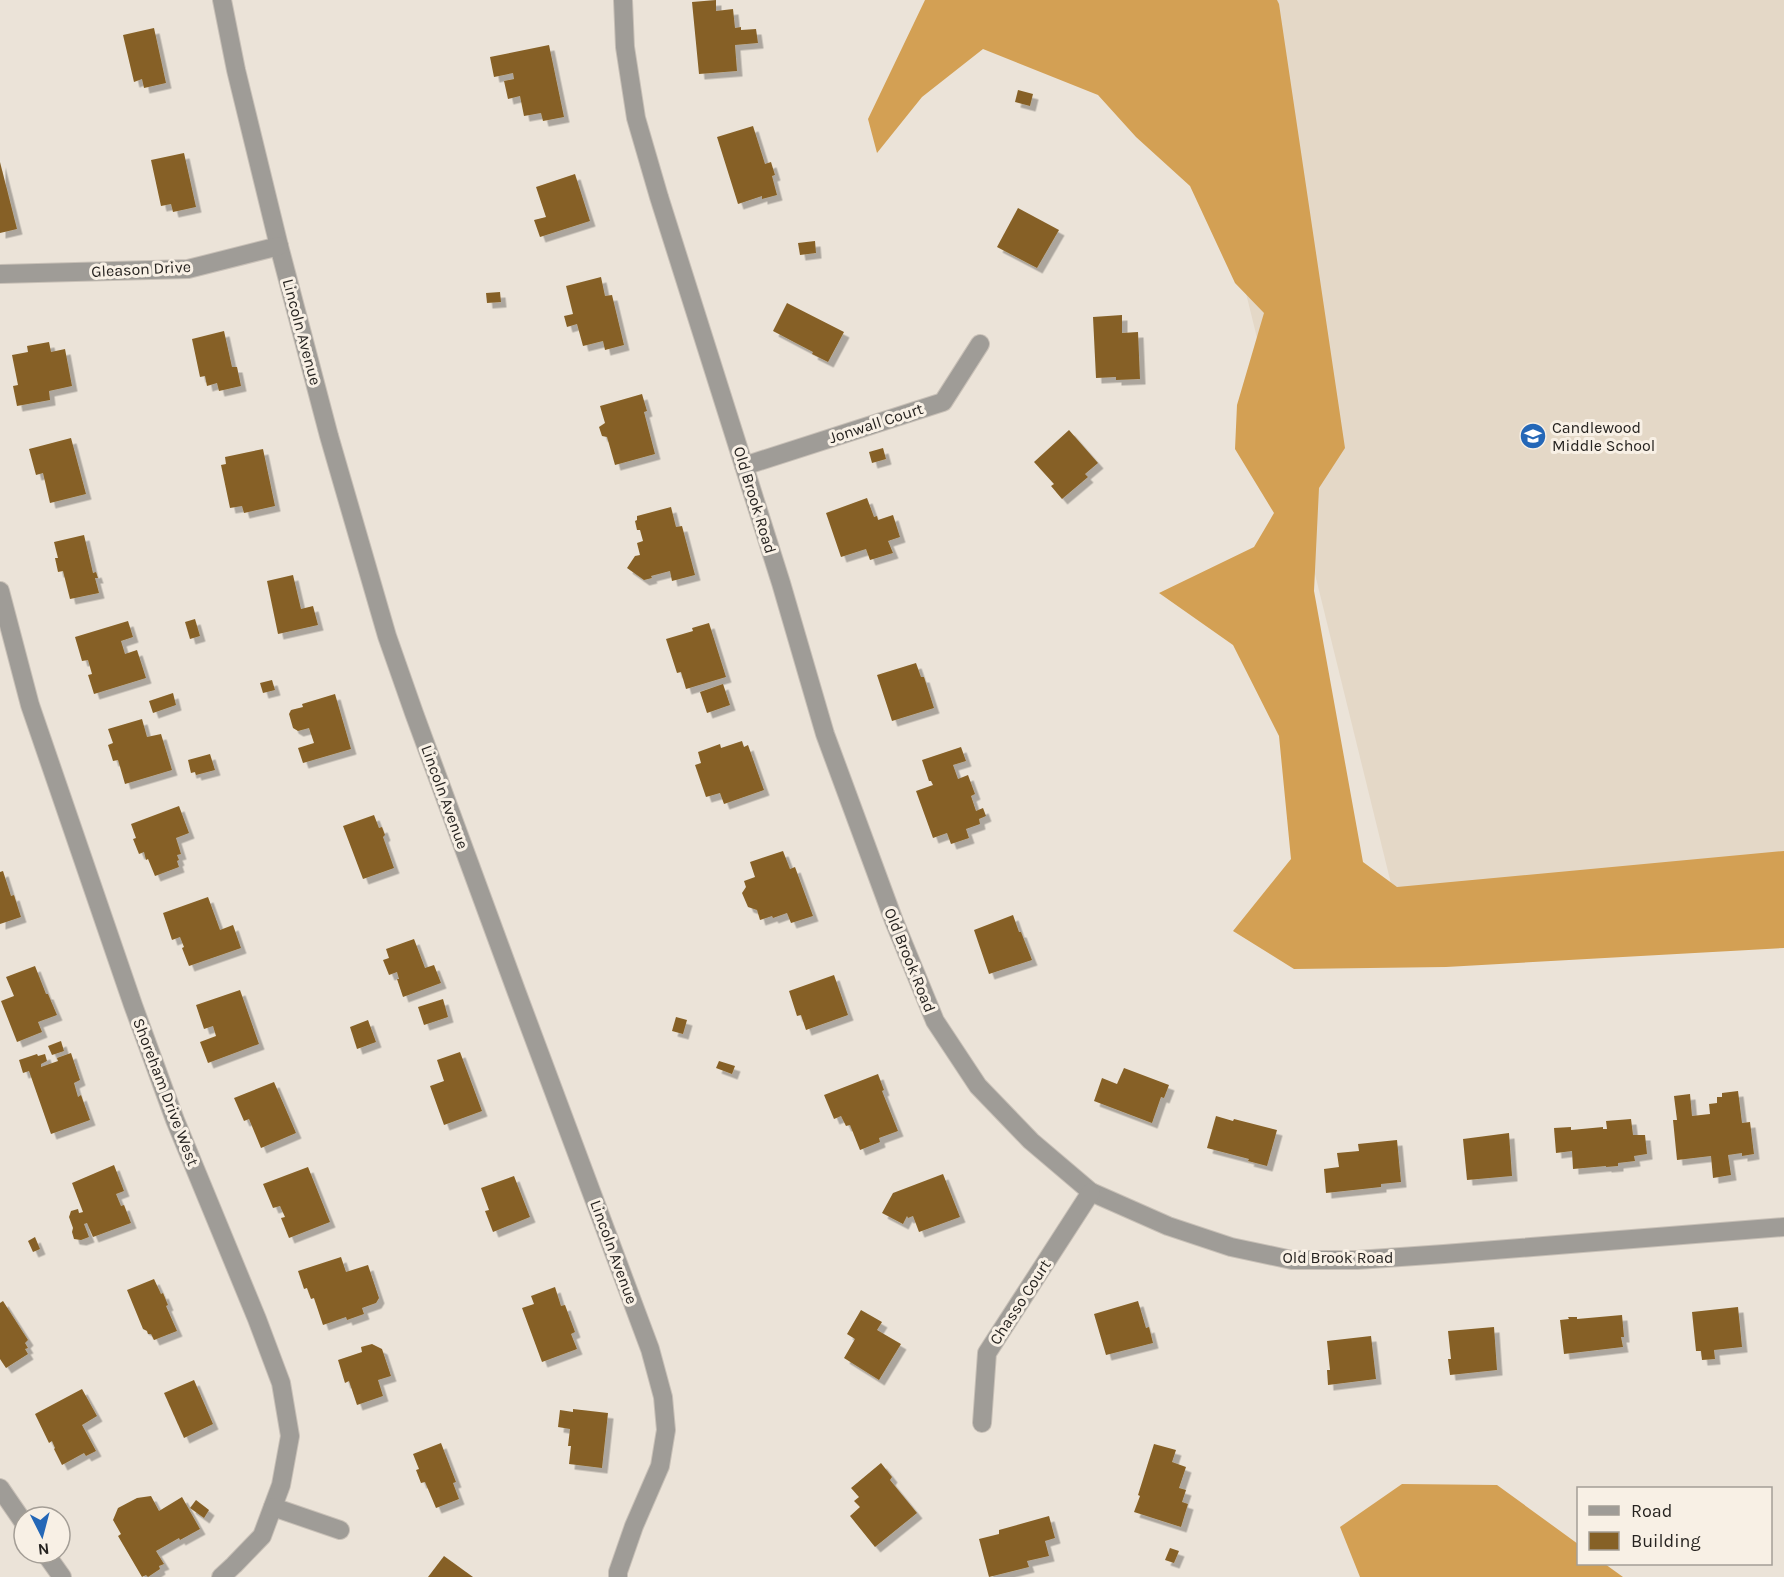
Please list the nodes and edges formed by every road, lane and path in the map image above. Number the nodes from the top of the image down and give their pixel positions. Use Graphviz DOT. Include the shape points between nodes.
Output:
graph roads {
  1 [pos="222,0"];
  2 [pos="623,0"];
  3 [pos="279,246"];
  4 [pos="0,274"];
  5 [pos="980,344"];
  6 [pos="744,466"];
  7 [pos="0,591"];
  8 [pos="1091,1192"];
  9 [pos="1784,1227"];
  10 [pos="982,1423"];
  11 [pos="0,1488"];
  12 [pos="12,1506"];
  13 [pos="273,1507"];
  14 [pos="340,1530"];
  15 [pos="221,1577"];
  16 [pos="618,1577"];
  1 -- 3 [label="street, Lincoln Avenue"];
  2 -- 6 [label="street, Old Brook Road" via="625,47 636,118"];
  3 -- 4 [label="street, Gleason Drive" via="188,269"];
  3 -- 16 [label="street, Lincoln Avenue" via="387,636 650,1349 663,1397 666,1430 660,1466 634,1526"];
  5 -- 6 [label="street, Jonwall Court" via="943,402"];
  6 -- 8 [label="street, Old Brook Road" via="825,734 935,1021 978,1086 1031,1141"];
  7 -- 13 [label="street, Shoreham Drive West" via="30,705 133,1005 281,1383 290,1436"];
  8 -- 9 [label="street, Old Brook Road" via="1168,1226 1231,1247 1292,1260 1433,1255"];
  8 -- 10 [label="street, Chasso Court" via="987,1353"];
  11 -- 12 [label="street"];
  13 -- 14 [label="street"];
  13 -- 15 [label="street, Shoreham Drive West" via="262,1536"];
}
